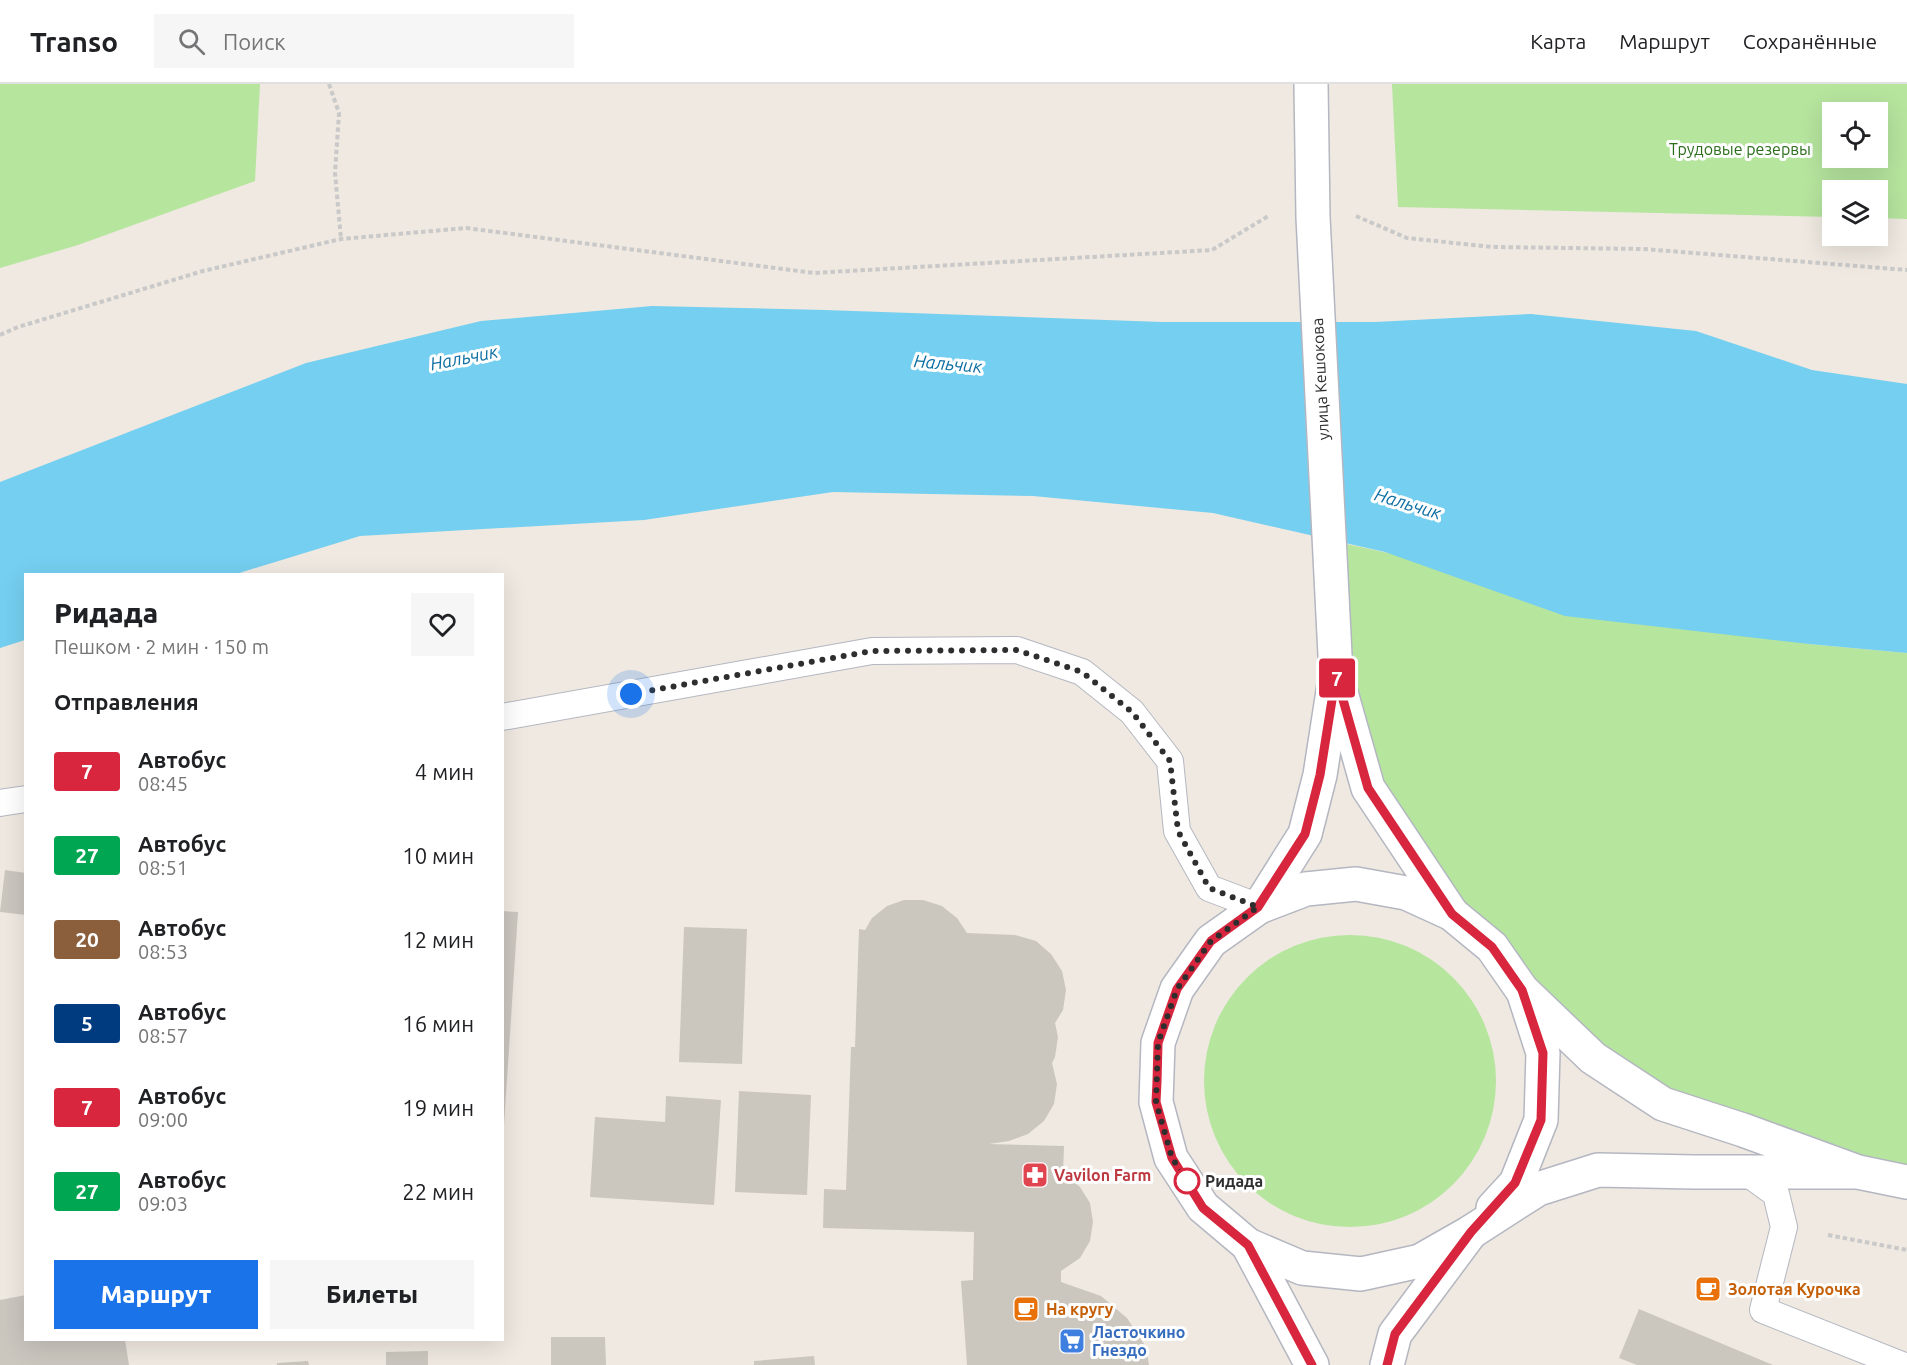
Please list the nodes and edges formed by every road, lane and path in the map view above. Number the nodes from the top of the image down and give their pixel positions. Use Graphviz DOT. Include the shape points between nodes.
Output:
graph roads {
  1 [pos="329,84"];
  2 [pos="1311,84"];
  3 [pos="1273,213"];
  4 [pos="1350,213"];
  5 [pos="341,239"];
  6 [pos="1907,270"];
  7 [pos="0,335"];
  8 [pos="1336,675"];
  9 [pos="504,717"];
  10 [pos="24,800"];
  11 [pos="0,803"];
  12 [pos="1258,907"];
  13 [pos="1452,914"];
  14 [pos="1522,990"];
  15 [pos="1746,1172"];
  16 [pos="1858,1172"];
  17 [pos="1907,1182"];
  18 [pos="1471,1232"];
  19 [pos="1828,1235"];
  20 [pos="1248,1245"];
  21 [pos="1907,1250"];
  22 [pos="1312,1365"];
  23 [pos="1387,1365"];
  24 [pos="1902,1365"];
  1 -- 5 [label="path" via="339,113 335,173"];
  2 -- 8 [label="main road, улица Кешокова" via="1312,217"];
  3 -- 5 [label="path" via="1212,250 814,273 466,228"];
  4 -- 6 [label="path" via="1407,238 1492,247 1644,249"];
  5 -- 7 [label="path" via="203,271"];
  8 -- 12 [label="main road" via="1320,775 1305,834"];
  8 -- 13 [label="main road" via="1368,788"];
  9 -- 12 [label="lane" via="872,651 1017,650 1082,672 1132,712 1170,761 1178,831 1209,888"];
  10 -- 11 [label="lane"];
  12 -- 13 [label="main road" via="1306,889 1356,884 1406,893"];
  12 -- 20 [label="main road" via="1211,941 1177,989 1158,1043 1156,1102 1172,1158 1203,1208"];
  13 -- 14 [label="main road" via="1492,947"];
  14 -- 16 [label="main road" via="1593,1058 1663,1104"];
  14 -- 18 [label="main road" via="1543,1053 1541,1120 1515,1183"];
  15 -- 16 [label="main road"];
  15 -- 18 [label="main road" via="1598,1170 1538,1189"];
  15 -- 24 [label="lane" via="1776,1194 1784,1227 1763,1310"];
  16 -- 17 [label="main road"];
  18 -- 20 [label="main road" via="1420,1262 1362,1274 1302,1268"];
  18 -- 23 [label="main road" via="1395,1334"];
  19 -- 21 [label="path"];
  20 -- 22 [label="main road"];
}
